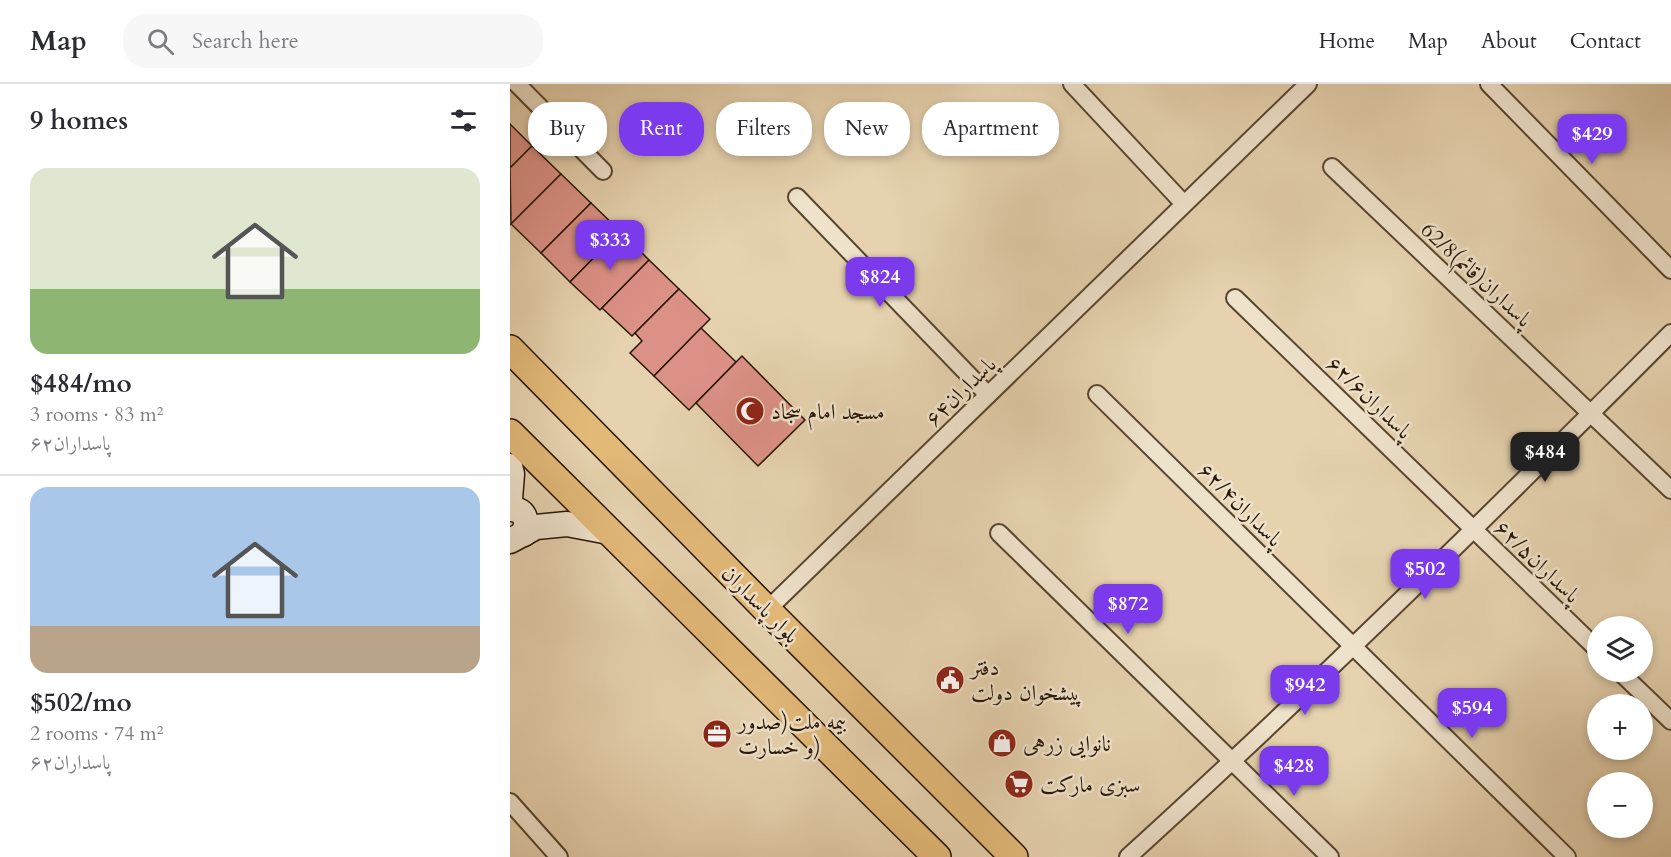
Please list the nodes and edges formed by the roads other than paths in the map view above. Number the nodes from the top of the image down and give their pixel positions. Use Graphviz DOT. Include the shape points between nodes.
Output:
graph roads {
  1 [pos="517,84"];
  2 [pos="1072,84"];
  3 [pos="1308,84"];
  4 [pos="1489,84"];
  5 [pos="1332,167"];
  6 [pos="603,171"];
  7 [pos="797,197"];
  8 [pos="1184,204"];
  9 [pos="1671,270"];
  10 [pos="1235,298"];
  11 [pos="1671,333"];
  12 [pos="510,349"];
  13 [pos="1097,394"];
  14 [pos="988,395"];
  15 [pos="1592,413"];
  16 [pos="510,433"];
  17 [pos="510,466"];
  18 [pos="1671,490"];
  19 [pos="510,499"];
  20 [pos="510,509"];
  21 [pos="1473,529"];
  22 [pos="609,532"];
  23 [pos="999,532"];
  24 [pos="517,538"];
  25 [pos="767,610"];
  26 [pos="1587,639"];
  27 [pos="1353,646"];
  28 [pos="1630,682"];
  29 [pos="1671,721"];
  30 [pos="1233,762"];
  31 [pos="510,801"];
  32 [pos="560,857"];
  33 [pos="937,857"];
  34 [pos="1014,857"];
  35 [pos="1128,857"];
  36 [pos="1330,857"];
  37 [pos="1567,857"];
  1 -- 6 [label="street"];
  2 -- 8 [label="street"];
  3 -- 8 [label="street, پاسداران۶۴"];
  4 -- 9 [label="street"];
  5 -- 15 [label="street, 62/8پاسداران(قائم)"];
  7 -- 14 [label="street"];
  8 -- 14 [label="street, پاسداران۶۴"];
  10 -- 21 [label="street, پاسداران۶۲/۶"];
  11 -- 15 [label="street"];
  12 -- 25 [label="main road, بلوار پاسداران"];
  13 -- 27 [label="street, پاسداران۶۲/۴"];
  14 -- 25 [label="street, پاسداران۶۴"];
  15 -- 18 [label="street, 62/8پاسداران(قائم)"];
  15 -- 21 [label="street"];
  16 -- 22 [label="main road"];
  17 -- 19 [label="main road"];
  20 -- 24 [label="main road" via="525,515 527,524"];
  21 -- 26 [label="street, پاسداران۶۲/۵"];
  21 -- 27 [label="street"];
  22 -- 24 [label="main road" via="567,524 536,527"];
  22 -- 33 [label="main road"];
  23 -- 30 [label="street"];
  25 -- 34 [label="main road, بلوار پاسداران"];
  27 -- 30 [label="street"];
  27 -- 37 [label="street, پاسداران۶۲/۴"];
  28 -- 29 [label="street"];
  30 -- 35 [label="street"];
  30 -- 36 [label="street"];
  31 -- 32 [label="street"];
}
